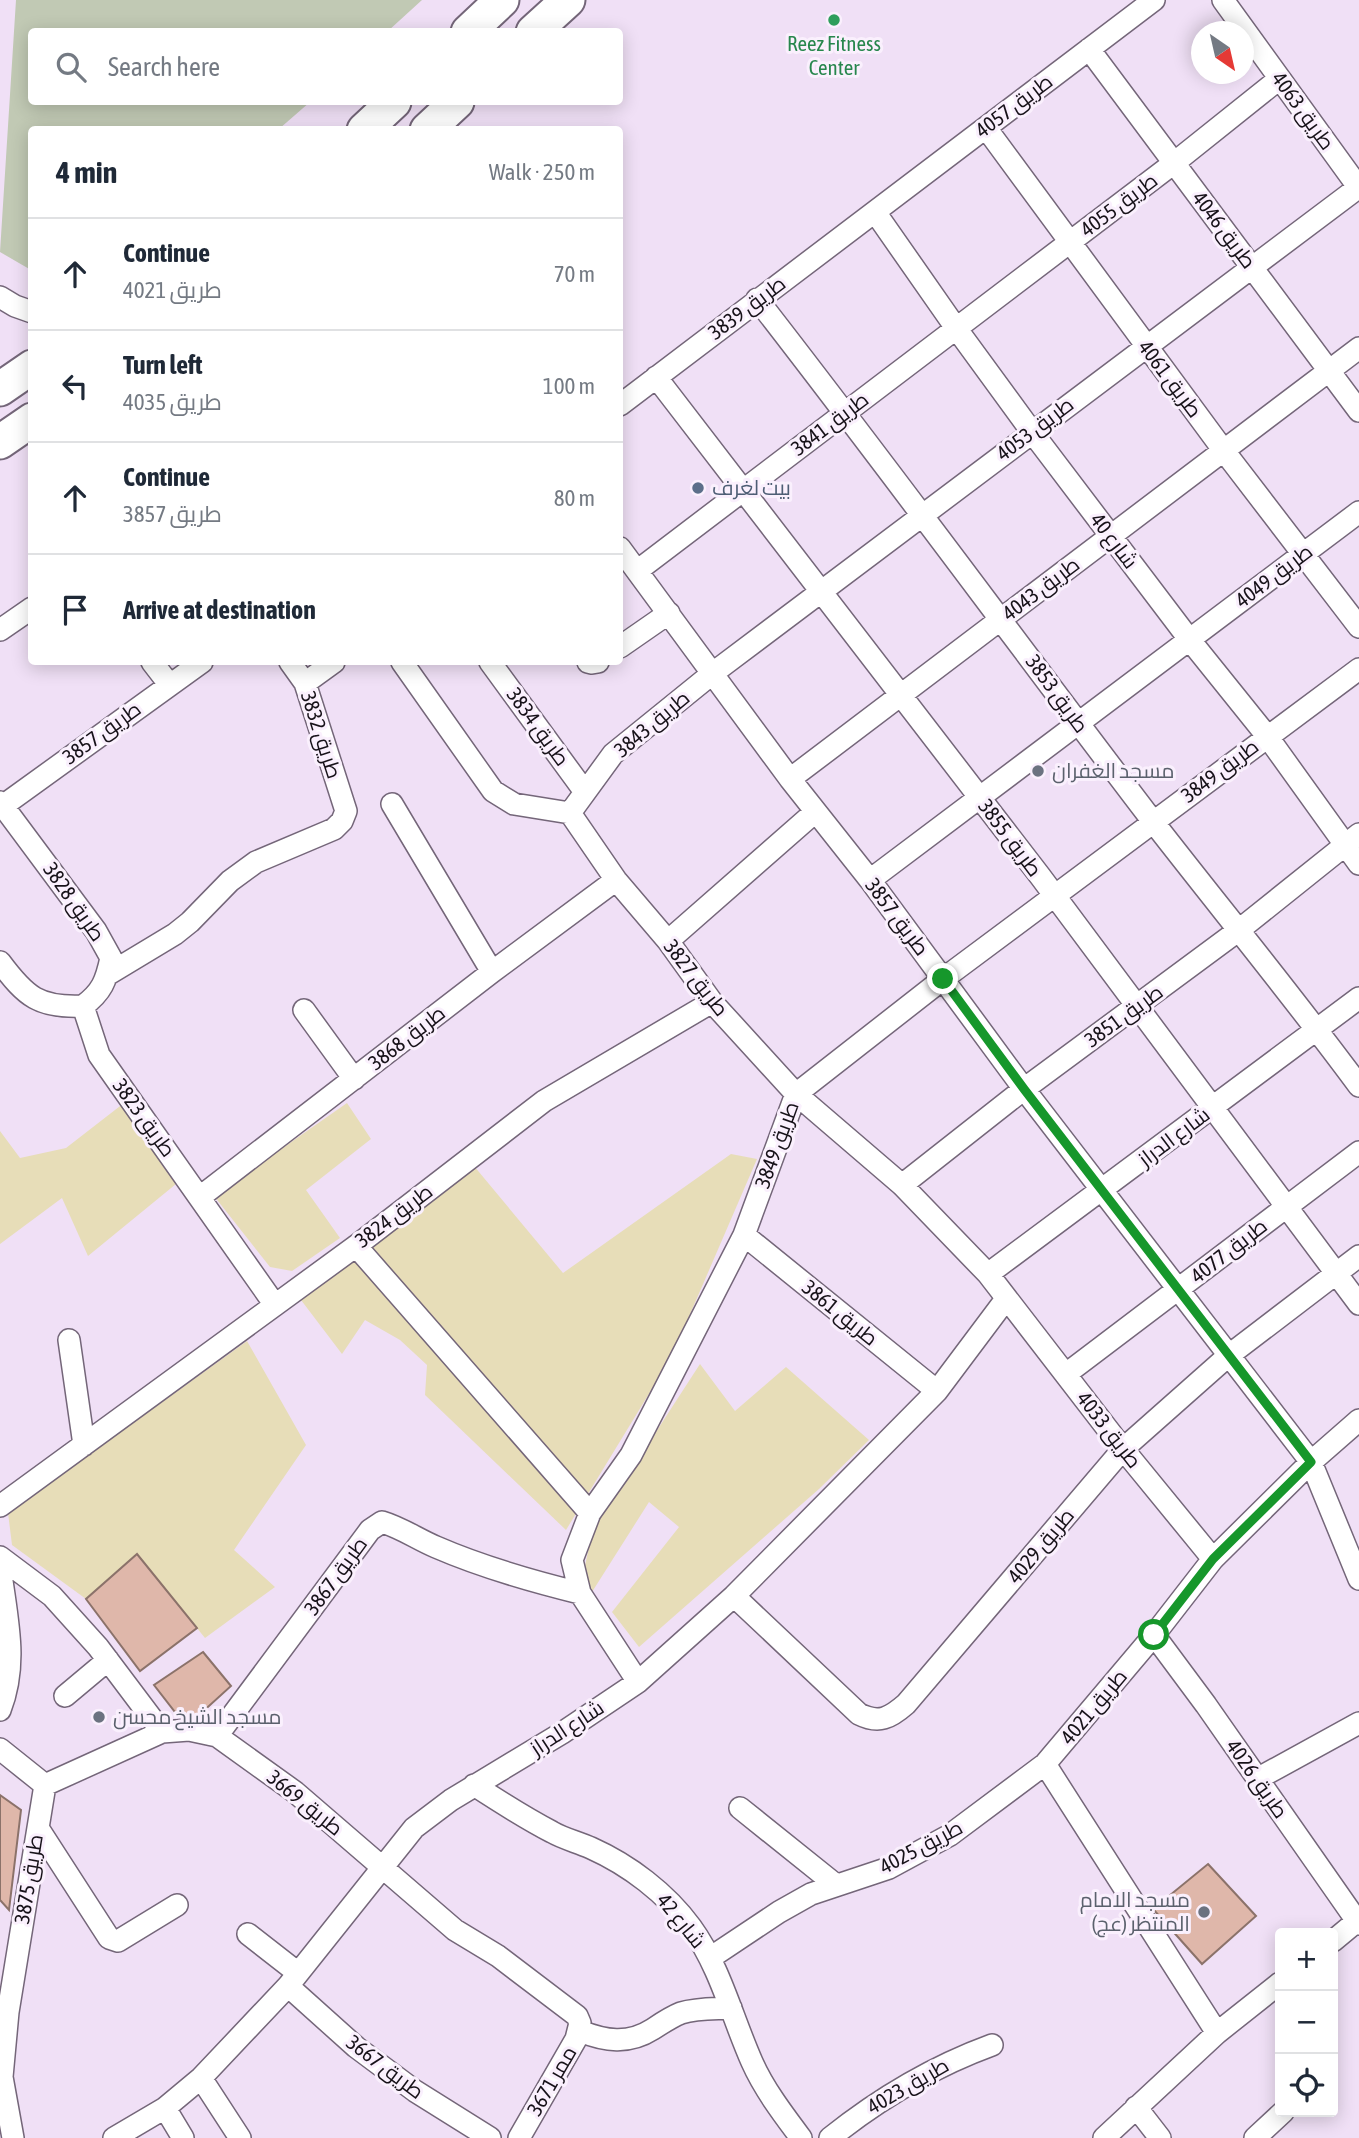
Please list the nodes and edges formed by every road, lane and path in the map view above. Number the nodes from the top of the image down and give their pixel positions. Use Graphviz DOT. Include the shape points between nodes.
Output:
graph roads {
  1 [pos="502,0"];
  2 [pos="568,0"];
  3 [pos="1154,0"];
  4 [pos="1223,0"];
  5 [pos="472,28"];
  6 [pos="537,28"];
  7 [pos="1089,50"];
  8 [pos="1279,79"];
  9 [pos="391,105"];
  10 [pos="454,105"];
  11 [pos="368,126"];
  12 [pos="431,126"];
  13 [pos="986,128"];
  14 [pos="1174,163"];
  15 [pos="1359,188"];
  16 [pos="875,212"];
  17 [pos="1070,242"];
  18 [pos="1252,267"];
  19 [pos="0,296"];
  20 [pos="757,299"];
  21 [pos="28,311"];
  22 [pos="956,328"];
  23 [pos="1146,347"];
  24 [pos="1359,348"];
  25 [pos="28,370"];
  26 [pos="1329,371"];
  27 [pos="656,377"];
  28 [pos="0,389"];
  29 [pos="623,403"];
  30 [pos="1359,411"];
  31 [pos="845,412"];
  32 [pos="28,423"];
  33 [pos="1032,432"];
  34 [pos="0,442"];
  35 [pos="1224,451"];
  36 [pos="743,490"];
  37 [pos="1359,512"];
  38 [pos="920,515"];
  39 [pos="1111,537"];
  40 [pos="623,552"];
  41 [pos="1304,554"];
  42 [pos="637,571"];
  43 [pos="821,591"];
  44 [pos="28,611"];
  45 [pos="669,613"];
  46 [pos="1002,618"];
  47 [pos="1359,627"];
  48 [pos="0,630"];
  49 [pos="1189,639"];
  50 [pos="623,645"];
  51 [pos="154,665"];
  52 [pos="198,665"];
  53 [pos="292,665"];
  54 [pos="330,665"];
  55 [pos="404,665"];
  56 [pos="495,665"];
  57 [pos="1359,669"];
  58 [pos="713,673"];
  59 [pos="305,683"];
  60 [pos="169,684"];
  61 [pos="900,695"];
  62 [pos="1078,723"];
  63 [pos="1267,736"];
  64 [pos="790,779"];
  65 [pos="585,792"];
  66 [pos="979,798"];
  67 [pos="2,803"];
  68 [pos="391,804"];
  69 [pos="815,812"];
  70 [pos="570,813"];
  71 [pos="1153,822"];
  72 [pos="1352,840"];
  73 [pos="1359,864"];
  74 [pos="616,880"];
  75 [pos="870,880"];
  76 [pos="1054,896"];
  77 [pos="1239,930"];
  78 [pos="668,941"];
  79 [pos="0,962"];
  80 [pos="492,972"];
  81 [pos="107,975"];
  82 [pos="943,979"];
  83 [pos="1359,998"];
  84 [pos="712,1002"];
  85 [pos="83,1006"];
  86 [pos="1137,1007"];
  87 [pos="304,1010"];
  88 [pos="1318,1030"];
  89 [pos="354,1079"];
  90 [pos="1359,1086"];
  91 [pos="1024,1089"];
  92 [pos="796,1094"];
  93 [pos="1213,1107"];
  94 [pos="1359,1152"];
  95 [pos="902,1185"];
  96 [pos="1102,1191"];
  97 [pos="200,1197"];
  98 [pos="1287,1206"];
  99 [pos="744,1235"];
  100 [pos="356,1246"];
  101 [pos="1359,1256"];
  102 [pos="1336,1273"];
  103 [pos="988,1275"];
  104 [pos="1179,1290"];
  105 [pos="1006,1299"];
  106 [pos="1359,1304"];
  107 [pos="275,1306"];
  108 [pos="69,1340"];
  109 [pos="1228,1356"];
  110 [pos="1066,1374"];
  111 [pos="936,1391"];
  112 [pos="1359,1420"];
  113 [pos="84,1445"];
  114 [pos="1123,1449"];
  115 [pos="1311,1462"];
  116 [pos="0,1506"];
  117 [pos="590,1513"];
  118 [pos="0,1557"];
  119 [pos="1213,1559"];
  120 [pos="0,1566"];
  121 [pos="1359,1579"];
  122 [pos="580,1593"];
  123 [pos="734,1596"];
  124 [pos="1154,1635"];
  125 [pos="108,1660"];
  126 [pos="638,1682"];
  127 [pos="65,1696"];
  128 [pos="0,1710"];
  129 [pos="1359,1723"];
  130 [pos="162,1732"];
  131 [pos="218,1737"];
  132 [pos="0,1749"];
  133 [pos="1045,1765"];
  134 [pos="1257,1779"];
  135 [pos="45,1785"];
  136 [pos="474,1786"];
  137 [pos="1001,1799"];
  138 [pos="740,1808"];
  139 [pos="38,1828"];
  140 [pos="382,1867"];
  141 [pos="836,1885"];
  142 [pos="177,1905"];
  143 [pos="1358,1923"];
  144 [pos="248,1934"];
  145 [pos="1338,1937"];
  146 [pos="710,1958"];
  147 [pos="293,1979"];
  148 [pos="1275,1987"];
  149 [pos="731,2008"];
  150 [pos="580,2027"];
  151 [pos="1217,2033"];
  152 [pos="992,2045"];
  153 [pos="201,2078"];
  154 [pos="1136,2107"];
  155 [pos="165,2108"];
  156 [pos="1278,2117"];
  157 [pos="13,2138"];
  158 [pos="114,2138"];
  159 [pos="183,2138"];
  160 [pos="240,2138"];
  161 [pos="490,2138"];
  162 [pos="519,2138"];
  163 [pos="801,2138"];
  164 [pos="830,2138"];
  165 [pos="1104,2138"];
  166 [pos="1160,2138"];
  167 [pos="1255,2138"];
  1 -- 5 [label="main road"];
  2 -- 6 [label="main road"];
  3 -- 7 [label="street, طريق 4057"];
  4 -- 8 [label="street, طريق 4063"];
  7 -- 13 [label="street, طريق 4057"];
  7 -- 14 [label="street, طريق 4046"];
  8 -- 14 [label="street, طريق 4055"];
  8 -- 15 [label="street, طريق 4063"];
  9 -- 11 [label="main road"];
  10 -- 12 [label="main road"];
  13 -- 16 [label="street, طريق 4057"];
  13 -- 17 [label="street, طريق 4061"];
  14 -- 17 [label="street, طريق 4055"];
  14 -- 18 [label="street, طريق 4046"];
  15 -- 18 [label="street, طريق 4053"];
  16 -- 20 [label="street, طريق 3839"];
  16 -- 22 [label="street, شارع 40"];
  17 -- 22 [label="street, طريق 4055"];
  17 -- 23 [label="street, طريق 4061"];
  18 -- 23 [label="street, طريق 4053"];
  18 -- 26 [label="street, طريق 4046"];
  19 -- 21 [label="street"];
  20 -- 27 [label="street, طريق 3839"];
  20 -- 31 [label="street, طريق 3853"];
  22 -- 31 [label="street, طريق 3841"];
  22 -- 33 [label="street, شارع 40"];
  23 -- 33 [label="street, طريق 4053"];
  23 -- 35 [label="street, طريق 4061"];
  24 -- 26 [label="street, طريق 4043"];
  25 -- 28 [label="main road"];
  26 -- 30 [label="street, طريق 4046"];
  26 -- 35 [label="street, طريق 4043"];
  27 -- 29 [label="street, طريق 3839"];
  27 -- 36 [label="street, طريق 3855"];
  31 -- 36 [label="street, طريق 3841"];
  31 -- 38 [label="street, طريق 3853"];
  32 -- 34 [label="main road"];
  33 -- 38 [label="street, طريق 4053"];
  33 -- 39 [label="street, شارع 40"];
  35 -- 39 [label="street, طريق 4043"];
  35 -- 41 [label="street, طريق 4061"];
  36 -- 42 [label="street, طريق 3841"];
  36 -- 43 [label="street, طريق 3855"];
  37 -- 41 [label="street, طريق 4049"];
  38 -- 43 [label="street, طريق 4053"];
  38 -- 46 [label="street, طريق 3853"];
  39 -- 46 [label="street, طريق 4043"];
  39 -- 49 [label="street, شارع 40"];
  40 -- 42 [label="street, طريق 3857"];
  41 -- 47 [label="street, طريق 4061"];
  41 -- 49 [label="street, طريق 4049"];
  42 -- 45 [label="street, طريق 3857"];
  43 -- 58 [label="street, طريق 4053"];
  43 -- 61 [label="street, طريق 3855"];
  44 -- 48 [label="street"];
  45 -- 50 [label="street"];
  45 -- 58 [label="street, طريق 3857"];
  46 -- 61 [label="street, طريق 4043"];
  46 -- 62 [label="street, طريق 3853"];
  49 -- 62 [label="street, طريق 4049"];
  49 -- 63 [label="street, شارع 40"];
  51 -- 60 [label="street"];
  52 -- 60 [label="street, طريق 3857"];
  53 -- 59 [label="street, طريق 3832"];
  54 -- 59 [label="street"];
  55 -- 70 [label="street" via="493,791 514,804"];
  56 -- 65 [label="street, طريق 3834"];
  57 -- 63 [label="street, طريق 3849"];
  58 -- 64 [label="street, طريق 3857"];
  58 -- 65 [label="street, طريق 3843" via="613,754"];
  59 -- 81 [label="street, طريق 3832" via="346,811 342,821 334,830 256,862 183,928"];
  60 -- 67 [label="street, طريق 3857"];
  61 -- 64 [label="street, طريق 4043"];
  61 -- 66 [label="street, طريق 3855"];
  62 -- 66 [label="street, طريق 4049"];
  62 -- 71 [label="street, طريق 3853"];
  63 -- 71 [label="street, طريق 3849"];
  63 -- 72 [label="street, شارع 40"];
  64 -- 69 [label="street, طريق 3857"];
  65 -- 70 [label="street, طريق 3843"];
  66 -- 75 [label="street, طريق 4049"];
  66 -- 76 [label="street, طريق 3855"];
  67 -- 81 [label="street, طريق 3828" via="105,944 111,958"];
  68 -- 80 [label="street"];
  69 -- 75 [label="street, طريق 3857"];
  69 -- 78 [label="street"];
  70 -- 74 [label="street, طريق 3827"];
  71 -- 76 [label="street, طريق 3849"];
  71 -- 77 [label="street, طريق 3853"];
  72 -- 73 [label="street, شارع 40"];
  72 -- 77 [label="street, طريق 3851"];
  74 -- 78 [label="street, طريق 3827"];
  74 -- 80 [label="street, طريق 3868"];
  75 -- 82 [label="street, طريق 3857"];
  76 -- 82 [label="street, طريق 3849"];
  76 -- 86 [label="street, طريق 3855"];
  77 -- 86 [label="street, طريق 3851"];
  77 -- 88 [label="street, طريق 3853"];
  78 -- 84 [label="street, طريق 3827"];
  79 -- 85 [label="street" via="29,995 47,1004"];
  80 -- 89 [label="street, طريق 3868"];
  81 -- 85 [label="street" via="98,995"];
  82 -- 91 [label="street, طريق 3857"];
  82 -- 92 [label="street, طريق 3849"];
  83 -- 88 [label="street, شارع الدراز"];
  84 -- 92 [label="street, طريق 3827"];
  84 -- 100 [label="street, طريق 3824" via="544,1101"];
  85 -- 97 [label="street, طريق 3823" via="99,1055"];
  86 -- 91 [label="street, طريق 3851"];
  86 -- 93 [label="street, طريق 3855"];
  87 -- 89 [label="street"];
  88 -- 90 [label="street, طريق 3853"];
  88 -- 93 [label="street, شارع الدراز"];
  89 -- 97 [label="street, طريق 3868"];
  91 -- 95 [label="street, طريق 3851"];
  91 -- 96 [label="street, طريق 3857"];
  92 -- 95 [label="street, طريق 3827"];
  92 -- 99 [label="street, طريق 3849"];
  93 -- 96 [label="street, شارع الدراز"];
  93 -- 98 [label="street, طريق 3855"];
  94 -- 98 [label="street, طريق 4077"];
  95 -- 103 [label="street, طريق 3827"];
  96 -- 103 [label="street, شارع الدراز"];
  96 -- 104 [label="street, طريق 3857"];
  97 -- 107 [label="street, طريق 3823"];
  98 -- 102 [label="street, طريق 3855"];
  98 -- 104 [label="street, طريق 4077"];
  99 -- 111 [label="street, طريق 3861"];
  99 -- 117 [label="street, طريق 3849" via="631,1455"];
  100 -- 107 [label="street, طريق 3824"];
  100 -- 117 [label="street"];
  101 -- 102 [label="street, طريق 4029"];
  102 -- 106 [label="street, طريق 3855"];
  102 -- 109 [label="street, طريق 4029"];
  103 -- 105 [label="street, طريق 3827"];
  104 -- 109 [label="street, طريق 3857"];
  104 -- 110 [label="street, طريق 4077"];
  105 -- 110 [label="street, طريق 4033"];
  105 -- 111 [label="street, شارع الدراز"];
  107 -- 113 [label="street, طريق 3824"];
  108 -- 113 [label="street"];
  109 -- 114 [label="street, طريق 4029"];
  109 -- 115 [label="street, طريق 3857"];
  110 -- 114 [label="street, طريق 4033"];
  111 -- 123 [label="street, شارع الدراز"];
  112 -- 115 [label="street, طريق 4021"];
  113 -- 116 [label="street, طريق 3824"];
  114 -- 119 [label="street, طريق 4033"];
  114 -- 123 [label="street, طريق 4029" via="906,1704 883,1719 870,1720 859,1714"];
  115 -- 119 [label="street, طريق 4021"];
  115 -- 121 [label="street, طريق 3857"];
  117 -- 122 [label="street, طريق 3849" via="572,1560"];
  118 -- 125 [label="street" via="52,1596"];
  119 -- 124 [label="street, طريق 4021"];
  120 -- 128 [label="street" via="11,1668"];
  122 -- 126 [label="street, طريق 3849"];
  122 -- 131 [label="street, طريق 3867" via="510,1574 382,1522 370,1530"];
  123 -- 126 [label="street, شارع الدراز"];
  124 -- 133 [label="street, طريق 4021"];
  124 -- 134 [label="street, طريق 4026"];
  125 -- 127 [label="street"];
  125 -- 130 [label="street"];
  126 -- 136 [label="street, شارع الدراز"];
  129 -- 134 [label="street"];
  130 -- 131 [label="street, طريق 3669" via="189,1730"];
  130 -- 135 [label="street, طريق 3669"];
  131 -- 140 [label="street, طريق 3669" via="295,1792"];
  132 -- 135 [label="street"];
  133 -- 137 [label="street, طريق 4021"];
  133 -- 151 [label="street, طريق 4021"];
  134 -- 143 [label="street, طريق 4026"];
  135 -- 139 [label="street, طريق 3875"];
  136 -- 140 [label="street, شارع الدراز" via="414,1828"];
  136 -- 146 [label="street, شارع 42" via="555,1834 624,1866 673,1907"];
  137 -- 141 [label="street, طريق 4025" via="950,1835 889,1868"];
  138 -- 141 [label="street"];
  139 -- 142 [label="street" via="108,1938 118,1941"];
  139 -- 157 [label="street, طريق 3875" via="2,2077"];
  140 -- 147 [label="street, شارع الدراز"];
  140 -- 150 [label="street, طريق 3669" via="456,1930 577,2016"];
  141 -- 146 [label="street, طريق 4025" via="779,1912"];
  143 -- 145 [label="street"];
  144 -- 147 [label="street, طريق 3667"];
  146 -- 149 [label="street, شارع 42"];
  147 -- 153 [label="street, شارع الدراز"];
  147 -- 161 [label="street, طريق 3667" via="356,2047"];
  148 -- 151 [label="street"];
  149 -- 150 [label="street" via="683,2013 627,2041 601,2040"];
  149 -- 163 [label="street, شارع 42" via="753,2064"];
  150 -- 162 [label="street, ممر 3671"];
  151 -- 154 [label="street"];
  152 -- 164 [label="street, طريق 4023" via="904,2085"];
  153 -- 155 [label="street, شارع الدراز"];
  153 -- 160 [label="street"];
  154 -- 165 [label="street"];
  154 -- 166 [label="street"];
  155 -- 158 [label="street, شارع الدراز"];
  155 -- 159 [label="street"];
  156 -- 167 [label="street"];
}
